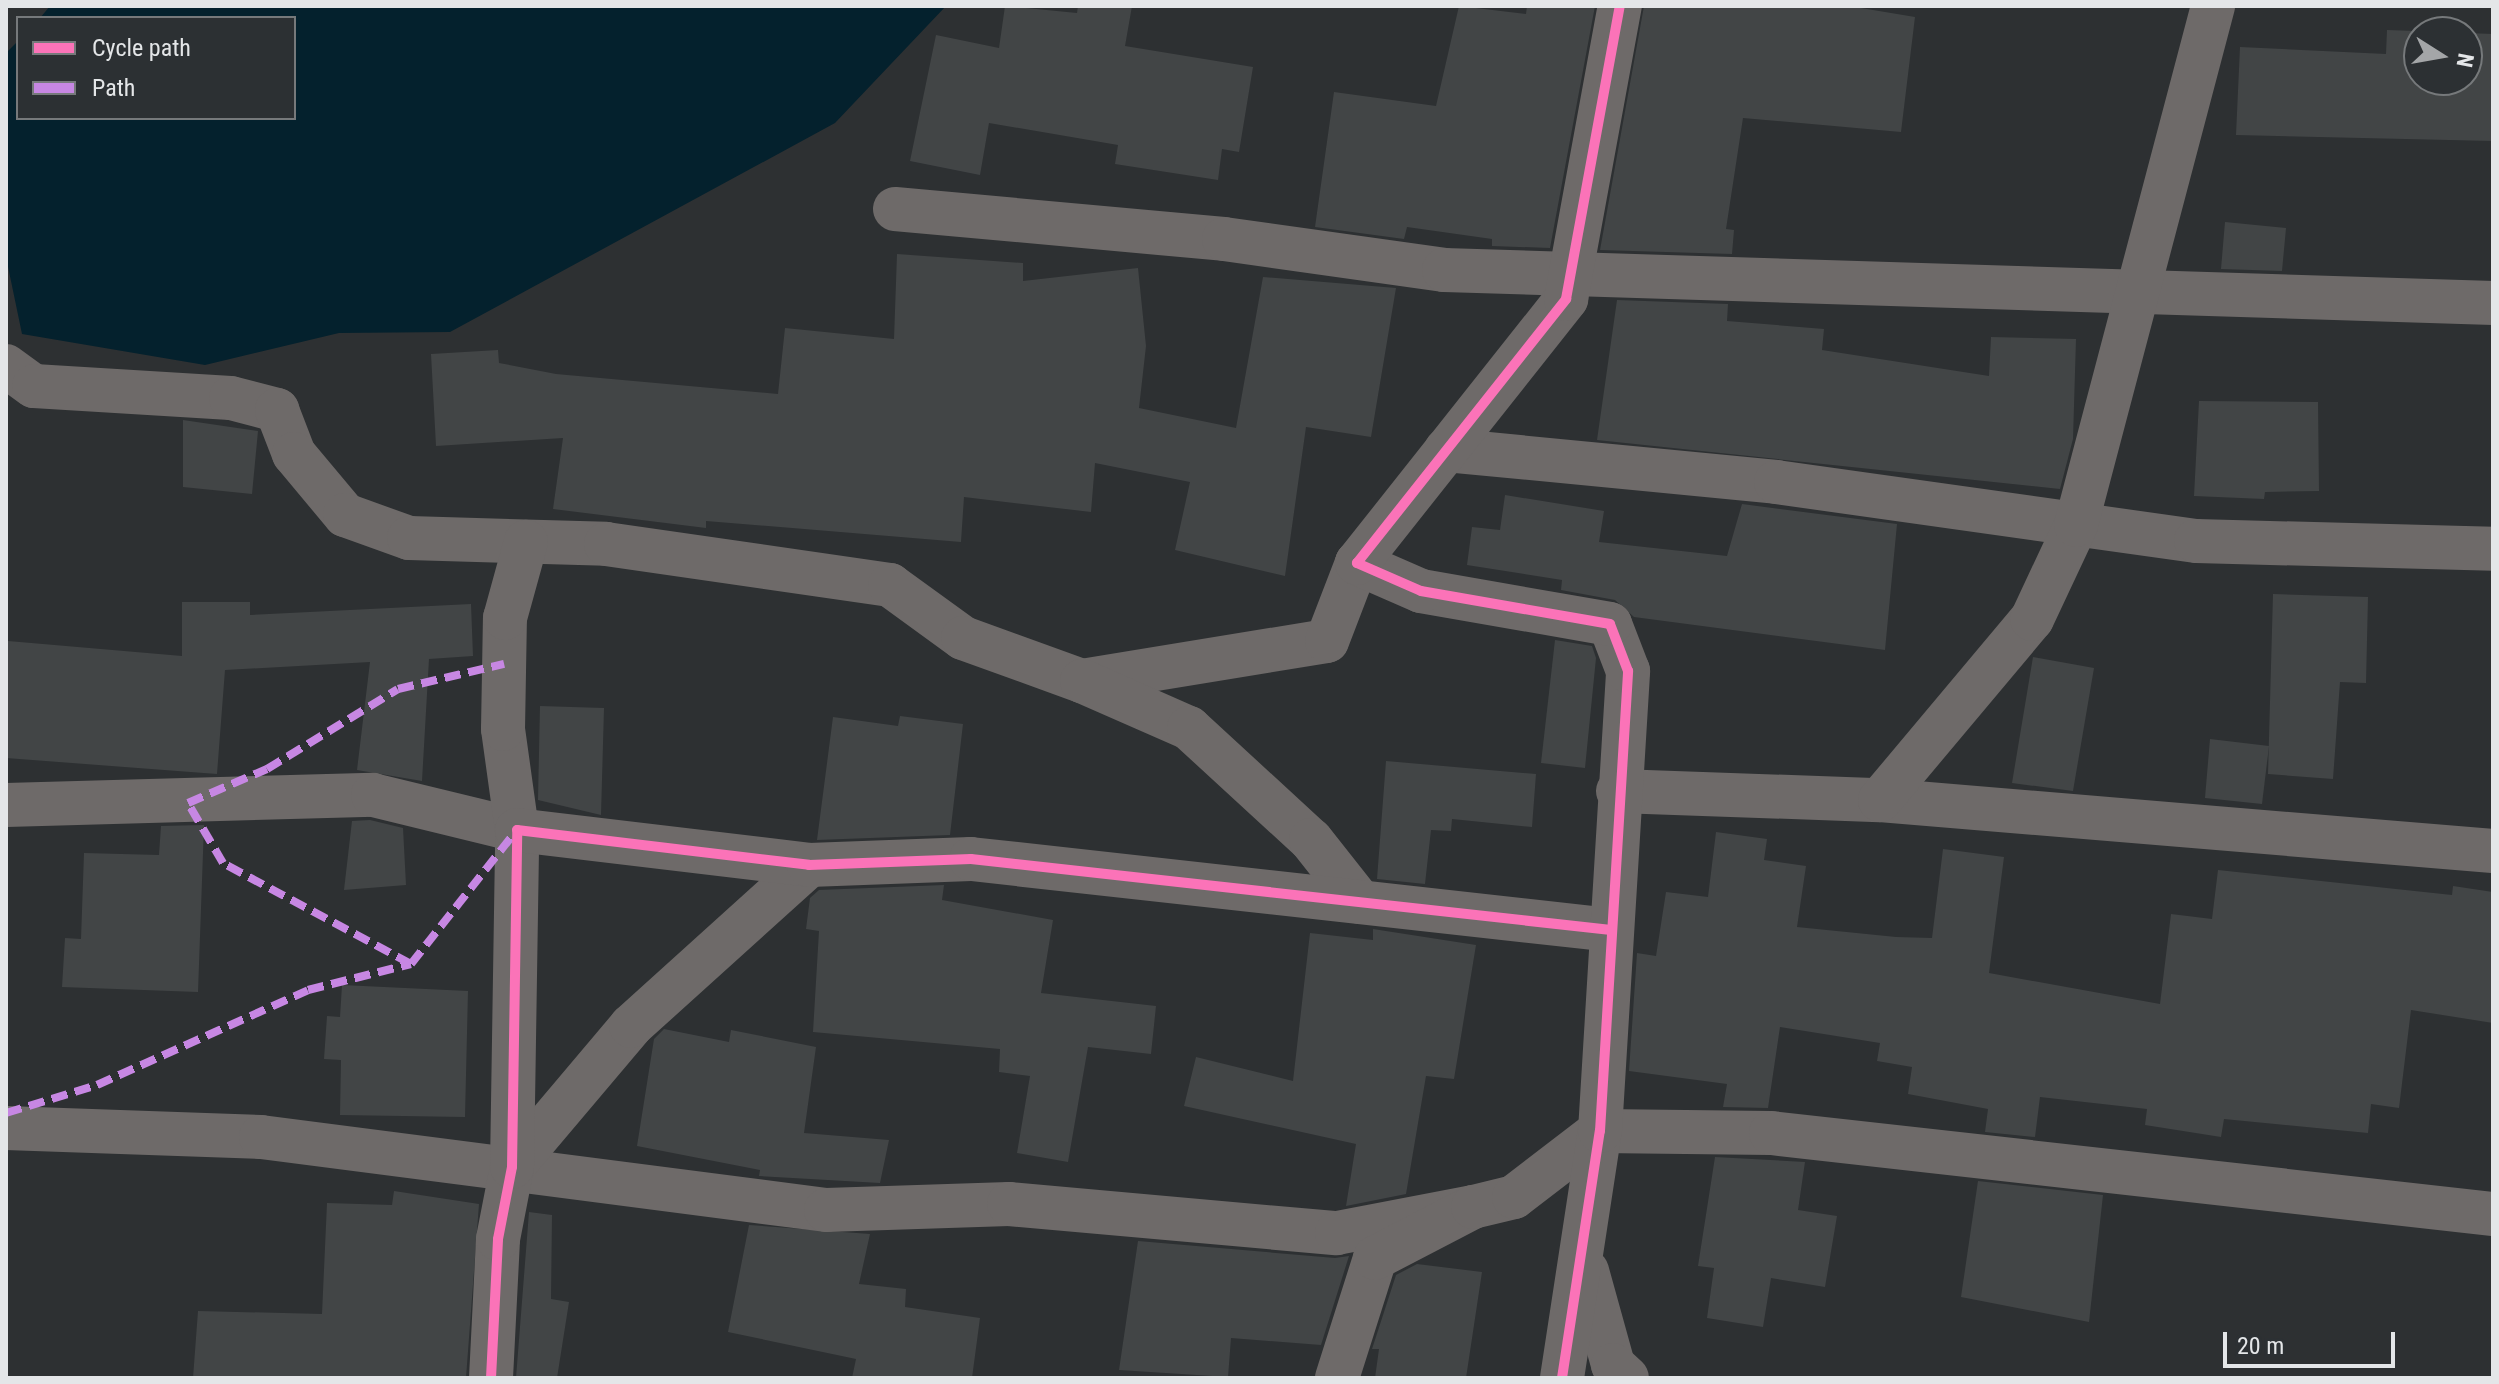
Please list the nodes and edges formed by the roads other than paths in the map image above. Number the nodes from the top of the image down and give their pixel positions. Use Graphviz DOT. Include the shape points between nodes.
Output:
graph roads {
  1 [pos="1620,6"];
  2 [pos="2213,6"];
  3 [pos="895,209"];
  4 [pos="1569,278"];
  5 [pos="2137,293"];
  6 [pos="2493,303"];
  7 [pos="15,383"];
  8 [pos="1446,450"];
  9 [pos="2076,525"];
  10 [pos="526,542"];
  11 [pos="2493,549"];
  12 [pos="1357,563"];
  13 [pos="1082,681"];
  14 [pos="1618,791"];
  15 [pos="1880,800"];
  16 [pos="6,805"];
  17 [pos="517,830"];
  18 [pos="2493,851"];
  19 [pos="809,865"];
  20 [pos="1360,902"];
  21 [pos="1611,930"];
  22 [pos="6,1128"];
  23 [pos="1600,1131"];
  24 [pos="512,1167"];
  25 [pos="1473,1207"];
  26 [pos="2493,1214"];
  27 [pos="1585,1261"];
  28 [pos="1619,1374"];
  29 [pos="491,1378"];
  30 [pos="1337,1378"];
  31 [pos="1562,1378"];
  1 -- 4 [label="street"];
  2 -- 5 [label="street"];
  3 -- 4 [label="street"];
  4 -- 5 [label="street"];
  4 -- 8 [label="street" via="1566,299"];
  5 -- 6 [label="street"];
  5 -- 9 [label="street"];
  7 -- 10 [label="street" via="231,398 277,410 294,454 345,515 409,538"];
  8 -- 9 [label="street" via="1776,482"];
  8 -- 12 [label="street"];
  9 -- 11 [label="street" via="2196,541"];
  9 -- 15 [label="street" via="2032,619"];
  10 -- 13 [label="street" via="606,544 890,585 963,638"];
  10 -- 17 [label="street" via="505,618 503,729"];
  12 -- 13 [label="street" via="1327,641"];
  12 -- 14 [label="street" via="1421,591 1610,624 1628,671"];
  13 -- 20 [label="street" via="1189,728 1311,840"];
  14 -- 15 [label="street"];
  14 -- 21 [label="street"];
  15 -- 18 [label="street"];
  16 -- 17 [label="street" via="373,795"];
  17 -- 19 [label="street"];
  17 -- 24 [label="street"];
  19 -- 20 [label="street" via="971,859"];
  19 -- 24 [label="street" via="631,1026"];
  20 -- 21 [label="street"];
  21 -- 23 [label="street"];
  22 -- 24 [label="street" via="261,1137"];
  23 -- 25 [label="street" via="1514,1197"];
  23 -- 26 [label="street" via="1771,1133"];
  23 -- 27 [label="street"];
  24 -- 25 [label="street" via="826,1210 1009,1204 1337,1233"];
  24 -- 29 [label="street" via="498,1239"];
  25 -- 30 [label="street" via="1375,1258"];
  27 -- 28 [label="street"];
  27 -- 31 [label="street"];
}
